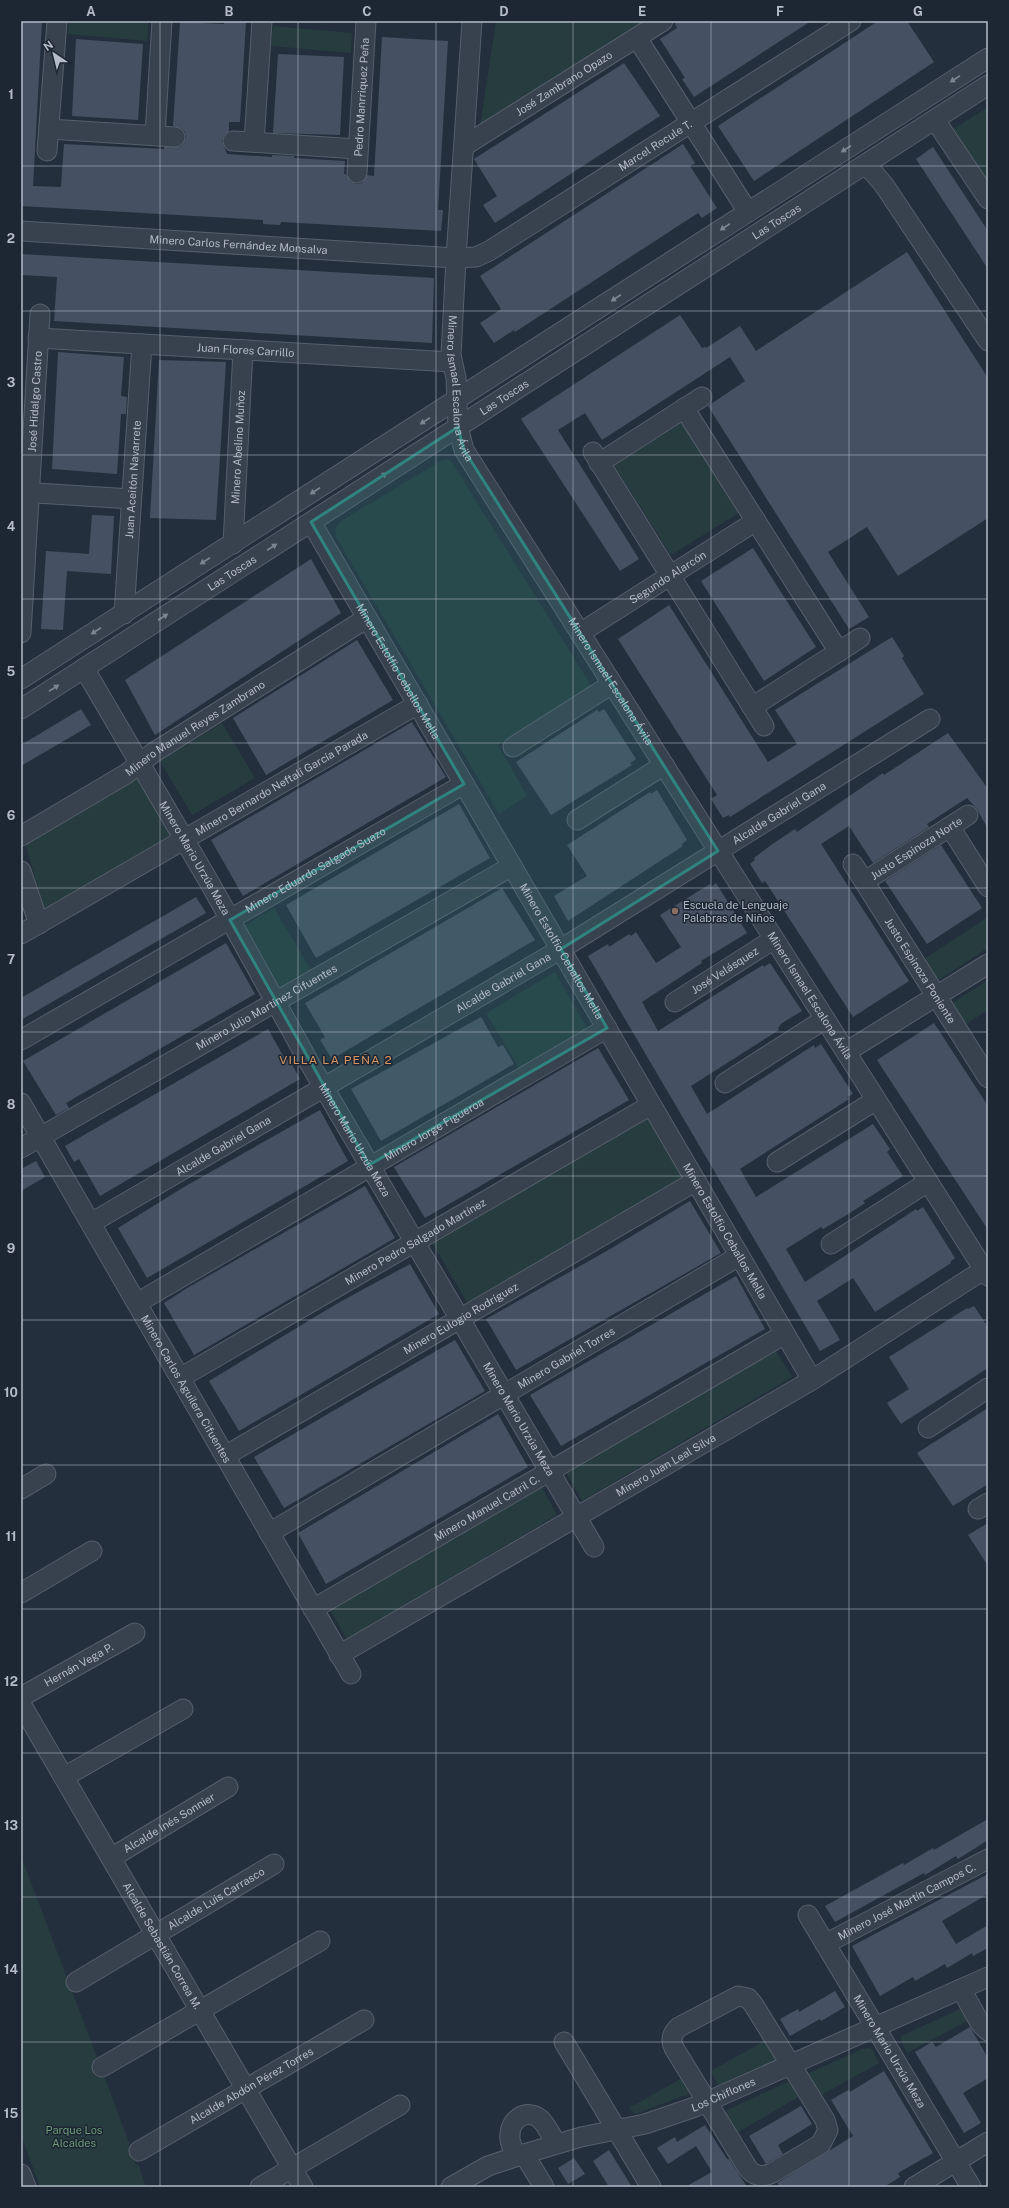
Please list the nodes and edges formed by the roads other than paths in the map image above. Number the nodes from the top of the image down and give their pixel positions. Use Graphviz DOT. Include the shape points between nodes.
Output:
graph roads {
  1 [pos="57,21"];
  2 [pos="162,21"];
  3 [pos="262,21"];
  4 [pos="366,21"];
  5 [pos="472,21"];
  6 [pos="663,21"];
  7 [pos="851,21"];
  8 [pos="637,38"];
  9 [pos="988,58"];
  10 [pos="988,85"];
  11 [pos="935,120"];
  12 [pos="692,123"];
  13 [pos="49,129"];
  14 [pos="155,135"];
  15 [pos="175,136"];
  16 [pos="233,141"];
  17 [pos="254,142"];
  18 [pos="464,146"];
  19 [pos="358,149"];
  20 [pos="47,151"];
  21 [pos="866,164"];
  22 [pos="357,173"];
  23 [pos="988,200"];
  24 [pos="748,212"];
  25 [pos="21,231"];
  26 [pos="456,258"];
  27 [pos="40,314"];
  28 [pos="38,338"];
  29 [pos="988,341"];
  30 [pos="142,344"];
  31 [pos="243,350"];
  32 [pos="452,362"];
  33 [pos="702,397"];
  34 [pos="457,400"];
  35 [pos="684,408"];
  36 [pos="458,427"];
  37 [pos="25,492"];
  38 [pos="131,499"];
  39 [pos="756,521"];
  40 [pos="312,522"];
  41 [pos="233,544"];
  42 [pos="670,575"];
  43 [pos="124,614"];
  44 [pos="367,618"];
  45 [pos="21,633"];
  46 [pos="580,633"];
  47 [pos="860,638"];
  48 [pos="839,652"];
  49 [pos="84,668"];
  50 [pos="21,679"];
  51 [pos="612,684"];
  52 [pos="418,704"];
  53 [pos="752,707"];
  54 [pos="21,709"];
  55 [pos="930,719"];
  56 [pos="764,726"];
  57 [pos="513,747"];
  58 [pos="140,764"];
  59 [pos="664,765"];
  60 [pos="464,784"];
  61 [pos="968,815"];
  62 [pos="577,820"];
  63 [pos="950,827"];
  64 [pos="21,836"];
  65 [pos="185,840"];
  66 [pos="718,851"];
  67 [pos="853,864"];
  68 [pos="512,866"];
  69 [pos="21,872"];
  70 [pos="865,881"];
  71 [pos="988,887"];
  72 [pos="230,920"];
  73 [pos="39,924"];
  74 [pos="21,934"];
  75 [pos="774,939"];
  76 [pos="561,949"];
  77 [pos="988,964"];
  78 [pos="937,996"];
  79 [pos="675,1002"];
  80 [pos="276,1003"];
  81 [pos="825,1019"];
  82 [pos="607,1028"];
  83 [pos="21,1040"];
  84 [pos="846,1052"];
  85 [pos="988,1078"];
  86 [pos="725,1083"];
  87 [pos="324,1087"];
  88 [pos="876,1100"];
  89 [pos="21,1103"];
  90 [pos="652,1105"];
  91 [pos="41,1137"];
  92 [pos="21,1148"];
  93 [pos="777,1162"];
  94 [pos="369,1165"];
  95 [pos="696,1181"];
  96 [pos="928,1182"];
  97 [pos="91,1223"];
  98 [pos="414,1242"];
  99 [pos="831,1244"];
  100 [pos="739,1256"];
  101 [pos="986,1271"];
  102 [pos="137,1303"];
  103 [pos="460,1319"];
  104 [pos="785,1334"];
  105 [pos="180,1378"];
  106 [pos="812,1380"];
  107 [pos="988,1388"];
  108 [pos="504,1394"];
  109 [pos="928,1428"];
  110 [pos="225,1456"];
  111 [pos="549,1471"];
  112 [pos="46,1474"];
  113 [pos="21,1489"];
  114 [pos="576,1517"];
  115 [pos="269,1533"];
  116 [pos="594,1547"];
  117 [pos="92,1551"];
  118 [pos="21,1593"];
  119 [pos="313,1609"];
  120 [pos="135,1633"];
  121 [pos="340,1655"];
  122 [pos="351,1674"];
  123 [pos="21,1697"];
  124 [pos="21,1704"];
  125 [pos="183,1709"];
  126 [pos="64,1777"];
  127 [pos="228,1787"];
  128 [pos="111,1858"];
  129 [pos="988,1859"];
  130 [pos="274,1864"];
  131 [pos="808,1916"];
  132 [pos="155,1934"];
  133 [pos="320,1941"];
  134 [pos="825,1944"];
  135 [pos="988,1977"];
  136 [pos="76,1982"];
  137 [pos="961,1989"];
  138 [pos="200,2010"];
  139 [pos="364,2020"];
  140 [pos="875,2027"];
  141 [pos="988,2031"];
  142 [pos="564,2042"];
  143 [pos="791,2064"];
  144 [pos="102,2067"];
  145 [pos="246,2089"];
  146 [pos="707,2102"];
  147 [pos="400,2105"];
  148 [pos="617,2130"];
  149 [pos="988,2142"];
  150 [pos="556,2143"];
  151 [pos="139,2151"];
  152 [pos="520,2155"];
  153 [pos="956,2162"];
  154 [pos="292,2168"];
  155 [pos="21,2174"];
  156 [pos="26,2187"];
  157 [pos="260,2187"];
  158 [pos="303,2187"];
  159 [pos="451,2187"];
  160 [pos="544,2187"];
  161 [pos="651,2187"];
  162 [pos="914,2187"];
  163 [pos="971,2187"];
  1 -- 13 [label="street"];
  2 -- 14 [label="street"];
  3 -- 17 [label="street"];
  4 -- 19 [label="street, Pedro Manrriquez Peña"];
  5 -- 18 [label="street, Minero Ismael Escalona Ávila"];
  6 -- 8 [label="street, José Zambrano Opazo"];
  7 -- 12 [label="street, Marcel Recule T."];
  8 -- 12 [label="street"];
  8 -- 18 [label="street, José Zambrano Opazo"];
  9 -- 24 [label="street, Las Toscas, one-way"];
  10 -- 11 [label="street, Las Toscas"];
  11 -- 21 [label="street, Las Toscas"];
  11 -- 23 [label="street"];
  12 -- 24 [label="street"];
  12 -- 26 [label="street, Marcel Recule T." via="490,252"];
  13 -- 14 [label="street"];
  13 -- 20 [label="street"];
  14 -- 15 [label="street"];
  16 -- 17 [label="street"];
  17 -- 19 [label="street"];
  18 -- 26 [label="street, Minero Ismael Escalona Ávila"];
  19 -- 22 [label="street, Pedro Manrriquez Peña"];
  21 -- 29 [label="street" via="884,185"];
  21 -- 36 [label="street, Las Toscas"];
  24 -- 34 [label="street, Las Toscas, one-way"];
  25 -- 26 [label="street, Minero Carlos Fernández Monsalva"];
  26 -- 32 [label="street, Minero Ismael Escalona Ávila"];
  27 -- 28 [label="street, José Hidalgo Castro"];
  28 -- 30 [label="street, Juan Flores Carrillo"];
  28 -- 37 [label="street, José Hidalgo Castro"];
  30 -- 31 [label="street, Juan Flores Carrillo"];
  30 -- 38 [label="street, Juan Aceitón Navarrete"];
  31 -- 32 [label="street, Juan Flores Carrillo"];
  31 -- 41 [label="street, Minero Abelino Muñoz"];
  32 -- 34 [label="street, Minero Ismael Escalona Ávila"];
  33 -- 35 [label="street"];
  34 -- 36 [label="street, Minero Ismael Escalona Ávila"];
  34 -- 41 [label="street, Las Toscas, one-way"];
  35 -- 39 [label="street"];
  35 -- 42 [label="street" via="596,457"];
  40 -- 36 [label="street, Las Toscas, one-way"];
  36 -- 46 [label="street, Minero Ismael Escalona Ávila" via="464,450"];
  37 -- 38 [label="street"];
  37 -- 45 [label="street, José Hidalgo Castro"];
  38 -- 43 [label="street, Juan Aceitón Navarrete"];
  39 -- 42 [label="street, Segundo Alarcón"];
  39 -- 48 [label="street"];
  40 -- 44 [label="street, Minero Estolfio Ceballos Mella"];
  49 -- 40 [label="street, Las Toscas, one-way"];
  41 -- 43 [label="street, Las Toscas, one-way"];
  42 -- 46 [label="street, Segundo Alarcón"];
  42 -- 53 [label="street"];
  43 -- 50 [label="street, Las Toscas, one-way"];
  44 -- 52 [label="street, Minero Estolfio Ceballos Mella"];
  44 -- 58 [label="street, Minero Manuel Reyes Zambrano" via="153,753"];
  46 -- 51 [label="street, Minero Ismael Escalona Ávila"];
  47 -- 48 [label="street"];
  48 -- 53 [label="street"];
  54 -- 49 [label="street, Las Toscas, one-way"];
  49 -- 58 [label="street, Minero Mario Urzúa Meza"];
  51 -- 57 [label="street"];
  51 -- 59 [label="street, Minero Ismael Escalona Ávila"];
  52 -- 60 [label="street, Minero Estolfio Ceballos Mella"];
  52 -- 65 [label="street, Minero Bernardo Neftalí García Parada"];
  53 -- 56 [label="street"];
  55 -- 66 [label="street, Alcalde Gabriel Gana"];
  58 -- 64 [label="street, Minero Manuel Reyes Zambrano"];
  58 -- 65 [label="street, Minero Mario Urzúa Meza"];
  59 -- 62 [label="street"];
  59 -- 66 [label="street, Minero Ismael Escalona Ávila"];
  60 -- 68 [label="street, Minero Estolfio Ceballos Mella"];
  60 -- 72 [label="street, Minero Eduardo Salgado Suazo"];
  61 -- 63 [label="street, Justo Espinoza Norte"];
  63 -- 70 [label="street, Justo Espinoza Norte"];
  63 -- 71 [label="street"];
  65 -- 72 [label="street, Minero Mario Urzúa Meza"];
  65 -- 73 [label="street, Minero Bernardo Neftalí García Parada"];
  66 -- 75 [label="street, Minero Ismael Escalona Ávila"];
  66 -- 76 [label="street, Alcalde Gabriel Gana"];
  67 -- 70 [label="street, Justo Espinoza Poniente"];
  68 -- 76 [label="street, Minero Estolfio Ceballos Mella"];
  68 -- 80 [label="street, Minero Julio Martínez Cifuentes"];
  69 -- 73 [label="street"];
  70 -- 78 [label="street, Justo Espinoza Poniente"];
  72 -- 80 [label="street, Minero Mario Urzúa Meza"];
  72 -- 83 [label="street, Minero Eduardo Salgado Suazo"];
  73 -- 74 [label="street, Minero Bernardo Neftalí García Parada"];
  75 -- 79 [label="street, José Velásquez"];
  75 -- 81 [label="street, Minero Ismael Escalona Ávila"];
  76 -- 82 [label="street, Minero Estolfio Ceballos Mella"];
  76 -- 87 [label="street, Alcalde Gabriel Gana"];
  77 -- 78 [label="street"];
  78 -- 84 [label="street"];
  78 -- 85 [label="street, Justo Espinoza Poniente"];
  80 -- 87 [label="street, Minero Mario Urzúa Meza"];
  80 -- 91 [label="street, Minero Julio Martínez Cifuentes"];
  81 -- 84 [label="street, Minero Ismael Escalona Ávila"];
  81 -- 86 [label="street"];
  82 -- 90 [label="street, Minero Estolfio Ceballos Mella"];
  82 -- 94 [label="street, Minero Jorge Figueroa"];
  84 -- 88 [label="street, Minero Ismael Escalona Ávila"];
  87 -- 94 [label="street, Minero Mario Urzúa Meza"];
  87 -- 97 [label="street, Alcalde Gabriel Gana"];
  88 -- 93 [label="street"];
  88 -- 96 [label="street, Minero Ismael Escalona Ávila"];
  89 -- 91 [label="street, Minero Carlos Aguilera Cifuentes"];
  90 -- 95 [label="street, Minero Estolfio Ceballos Mella"];
  90 -- 98 [label="street, Minero Pedro Salgado Martínez"];
  91 -- 92 [label="street, Minero Julio Martínez Cifuentes"];
  91 -- 97 [label="street, Minero Carlos Aguilera Cifuentes"];
  94 -- 98 [label="street, Minero Mario Urzúa Meza"];
  94 -- 102 [label="street, Minero Jorge Figueroa"];
  95 -- 100 [label="street, Minero Estolfio Ceballos Mella"];
  95 -- 103 [label="street, Minero Eulogio Rodríguez"];
  96 -- 99 [label="street"];
  96 -- 101 [label="street, Minero Ismael Escalona Ávila"];
  97 -- 102 [label="street, Minero Carlos Aguilera Cifuentes"];
  98 -- 103 [label="street, Minero Mario Urzúa Meza"];
  98 -- 105 [label="street, Minero Pedro Salgado Martínez"];
  100 -- 104 [label="street, Minero Estolfio Ceballos Mella"];
  100 -- 108 [label="street, Minero Gabriel Torres"];
  101 -- 106 [label="street, Minero Juan Leal Silva"];
  102 -- 105 [label="street, Minero Carlos Aguilera Cifuentes"];
  103 -- 108 [label="street, Minero Mario Urzúa Meza"];
  103 -- 110 [label="street, Minero Eulogio Rodríguez"];
  104 -- 106 [label="street, Minero Estolfio Ceballos Mella"];
  104 -- 111 [label="street, Minero Manuel Catril C."];
  105 -- 110 [label="street, Minero Carlos Aguilera Cifuentes"];
  106 -- 114 [label="street, Minero Juan Leal Silva"];
  107 -- 109 [label="street"];
  108 -- 111 [label="street, Minero Mario Urzúa Meza"];
  108 -- 115 [label="street, Minero Gabriel Torres"];
  110 -- 115 [label="street, Minero Carlos Aguilera Cifuentes"];
  111 -- 114 [label="street, Minero Mario Urzúa Meza"];
  111 -- 119 [label="street, Minero Manuel Catril C."];
  112 -- 113 [label="street"];
  114 -- 116 [label="street, Minero Mario Urzúa Meza"];
  114 -- 121 [label="street, Minero Juan Leal Silva"];
  115 -- 119 [label="street, Minero Carlos Aguilera Cifuentes"];
  117 -- 118 [label="street"];
  119 -- 121 [label="street, Minero Carlos Aguilera Cifuentes"];
  120 -- 123 [label="street, Hernán Vega P."];
  121 -- 122 [label="street, Minero Carlos Aguilera Cifuentes"];
  124 -- 126 [label="street, Alcalde Sebastián Correa M."];
  125 -- 126 [label="street"];
  126 -- 128 [label="street, Alcalde Sebastián Correa M."];
  127 -- 128 [label="street, Alcalde Inés Sonnier"];
  128 -- 132 [label="street, Alcalde Sebastián Correa M."];
  129 -- 134 [label="street, Minero José Martín Campos C."];
  130 -- 132 [label="street, Alcalde Luis Carrasco"];
  131 -- 134 [label="street, Minero Mario Urzúa Meza"];
  132 -- 136 [label="street, Alcalde Luis Carrasco"];
  132 -- 138 [label="street, Alcalde Sebastián Correa M."];
  133 -- 138 [label="street"];
  134 -- 140 [label="street, Minero Mario Urzúa Meza"];
  135 -- 137 [label="street, Los Chiflones"];
  137 -- 140 [label="street, Los Chiflones"];
  137 -- 141 [label="street" via="980,2024"];
  138 -- 144 [label="street"];
  138 -- 145 [label="street, Alcalde Sebastián Correa M."];
  139 -- 145 [label="street, Alcalde Abdón Pérez Torres"];
  140 -- 143 [label="street, Los Chiflones"];
  140 -- 153 [label="street, Minero Mario Urzúa Meza"];
  142 -- 148 [label="street"];
  143 -- 146 [label="street, Los Chiflones"];
  143 -- 146 [label="street" via="751,2000 744,1996 732,1998 680,2027 672,2036 672,2044"];
  143 -- 146 [label="street" via="825,2120 827,2135 821,2144 768,2175 758,2176 750,2171"];
  145 -- 151 [label="street, Alcalde Abdón Pérez Torres"];
  145 -- 154 [label="street, Alcalde Sebastián Correa M."];
  146 -- 148 [label="street, Los Chiflones" via="662,2120"];
  147 -- 154 [label="street"];
  148 -- 150 [label="street, Los Chiflones"];
  148 -- 161 [label="street"];
  149 -- 153 [label="street"];
  150 -- 152 [label="street, Los Chiflones"];
  150 -- 152 [label="street" via="540,2119 531,2115 521,2116 512,2123 509,2134 511,2145"];
  152 -- 159 [label="street, Los Chiflones" via="488,2166"];
  152 -- 160 [label="street"];
  153 -- 162 [label="street"];
  153 -- 163 [label="street, Minero Mario Urzúa Meza"];
  154 -- 157 [label="street"];
  154 -- 158 [label="street, Alcalde Sebastián Correa M."];
  155 -- 156 [label="street"];
}
